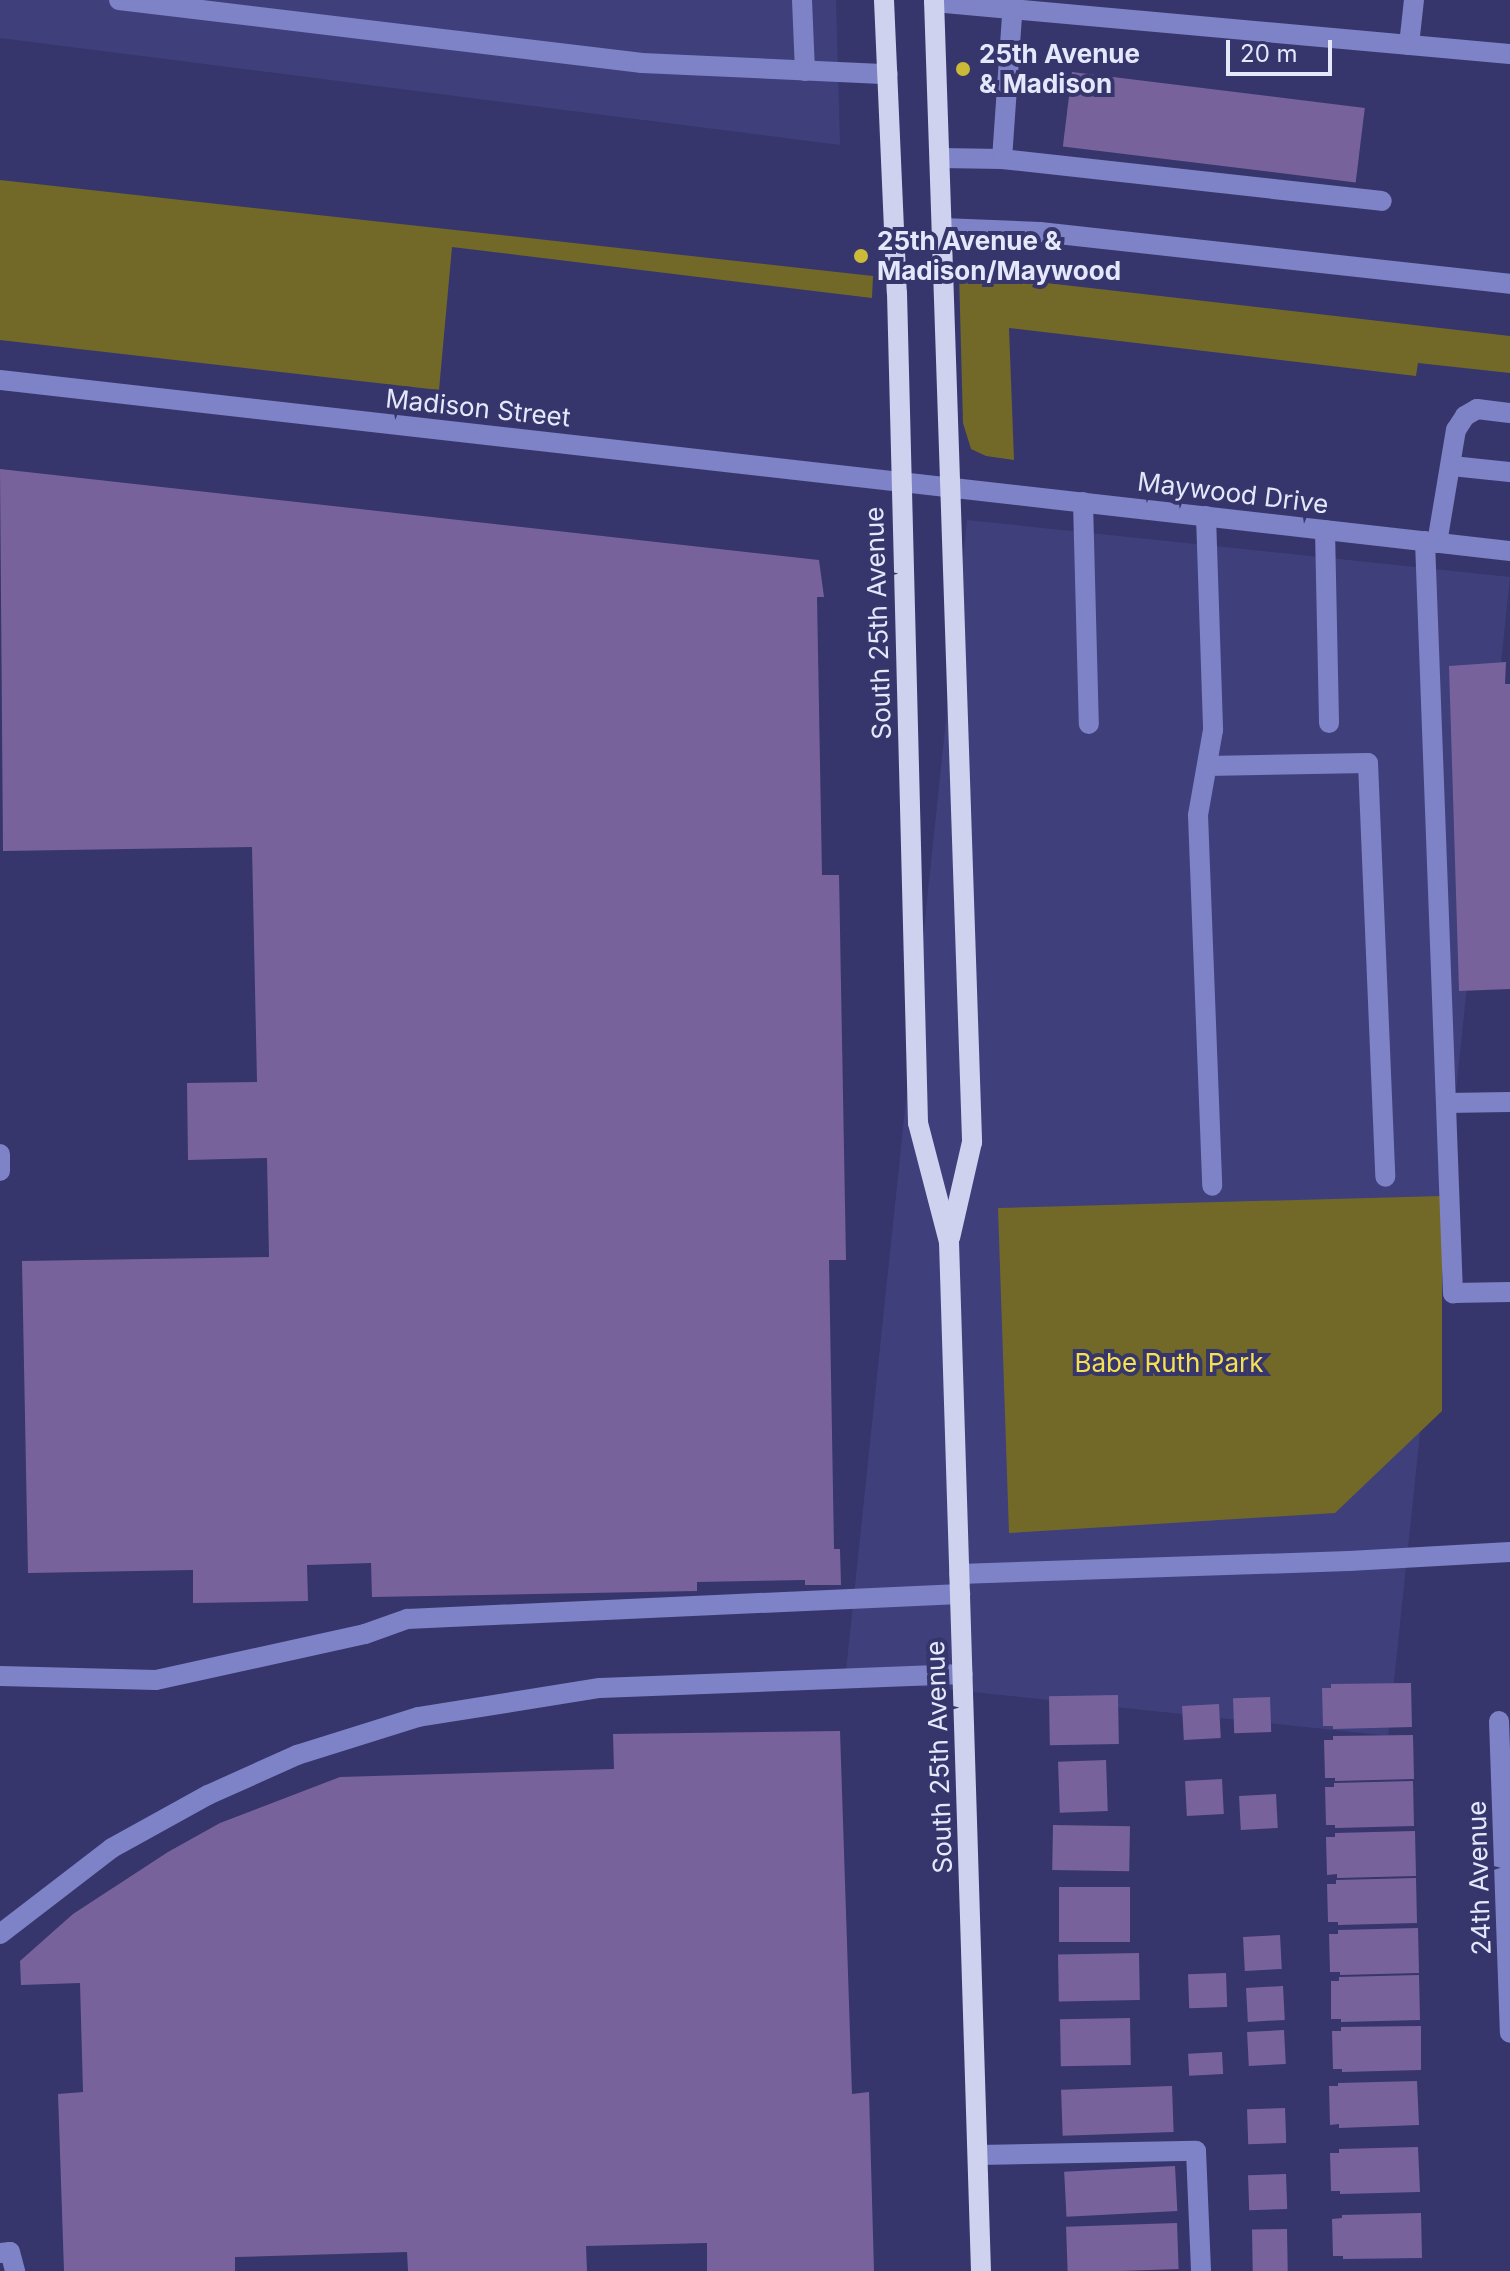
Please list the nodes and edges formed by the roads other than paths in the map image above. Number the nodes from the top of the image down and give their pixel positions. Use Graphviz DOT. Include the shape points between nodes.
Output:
graph roads {
  1 [pos="119,0"];
  2 [pos="802,0"];
  3 [pos="884,0"];
  4 [pos="1414,0"];
  5 [pos="934,1"];
  6 [pos="1012,4"];
  7 [pos="1409,45"];
  8 [pos="1510,54"];
  9 [pos="805,71"];
  10 [pos="888,74"];
  11 [pos="940,158"];
  12 [pos="1002,159"];
  13 [pos="1382,201"];
  14 [pos="942,228"];
  15 [pos="1510,284"];
  16 [pos="0,380"];
  17 [pos="1510,413"];
  18 [pos="1452,466"];
  19 [pos="1510,472"];
  20 [pos="900,481"];
  21 [pos="950,486"];
  22 [pos="1083,502"];
  23 [pos="1206,516"];
  24 [pos="1325,530"];
  25 [pos="1431,542"];
  26 [pos="1510,551"];
  27 [pos="1329,723"];
  28 [pos="1089,724"];
  29 [pos="1207,766"];
  30 [pos="1510,1102"];
  31 [pos="1446,1103"];
  32 [pos="0,1154"];
  33 [pos="0,1171"];
  34 [pos="1385,1177"];
  35 [pos="1212,1186"];
  36 [pos="949,1242"];
  37 [pos="1510,1292"];
  38 [pos="1510,1552"];
  39 [pos="959,1584"];
  40 [pos="963,1674"];
  41 [pos="0,1676"];
  42 [pos="1499,1721"];
  43 [pos="0,1934"];
  44 [pos="1510,2033"];
  45 [pos="978,2155"];
  46 [pos="0,2253"];
  47 [pos="15,2271"];
  48 [pos="981,2271"];
  49 [pos="1201,2271"];
  1 -- 9 [label="street" via="642,63"];
  2 -- 9 [label="street"];
  3 -- 10 [label="main road, South 25th Avenue"];
  4 -- 7 [label="street"];
  5 -- 6 [label="street"];
  5 -- 11 [label="main road, South 25th Avenue"];
  6 -- 7 [label="street"];
  6 -- 12 [label="street"];
  7 -- 8 [label="street"];
  9 -- 10 [label="street"];
  10 -- 20 [label="main road, South 25th Avenue"];
  11 -- 12 [label="street"];
  11 -- 14 [label="main road, South 25th Avenue"];
  12 -- 13 [label="street"];
  14 -- 15 [label="street" via="1040,232"];
  14 -- 21 [label="main road, South 25th Avenue"];
  16 -- 20 [label="street, Madison Street"];
  17 -- 18 [label="street" via="1477,409 1465,416 1456,430"];
  18 -- 19 [label="street"];
  18 -- 25 [label="street"];
  20 -- 21 [label="street, Madison Street"];
  20 -- 36 [label="main road, South 25th Avenue" via="918,1123"];
  21 -- 22 [label="street, Maywood Drive"];
  21 -- 36 [label="main road, South 25th Avenue" via="972,1142"];
  22 -- 23 [label="street, Maywood Drive"];
  22 -- 28 [label="street"];
  23 -- 24 [label="street, Maywood Drive"];
  23 -- 29 [label="street" via="1213,730"];
  24 -- 25 [label="street, Maywood Drive"];
  24 -- 27 [label="street"];
  25 -- 26 [label="street, Maywood Drive"];
  25 -- 31 [label="street"];
  29 -- 34 [label="street" via="1368,763"];
  29 -- 35 [label="street" via="1198,815"];
  30 -- 31 [label="street"];
  31 -- 37 [label="street" via="1453,1293"];
  32 -- 33 [label="street"];
  36 -- 39 [label="main road, South 25th Avenue"];
  38 -- 39 [label="street"];
  39 -- 40 [label="main road, South 25th Avenue"];
  39 -- 41 [label="street" via="407,1619 365,1634 156,1680"];
  40 -- 43 [label="street" via="600,1688 418,1717 297,1755 208,1795 112,1848"];
  40 -- 45 [label="main road, South 25th Avenue"];
  42 -- 44 [label="street, 24th Avenue"];
  45 -- 48 [label="main road, South 25th Avenue"];
  45 -- 49 [label="street" via="1196,2151"];
  46 -- 47 [label="street" via="10,2252"];
}
